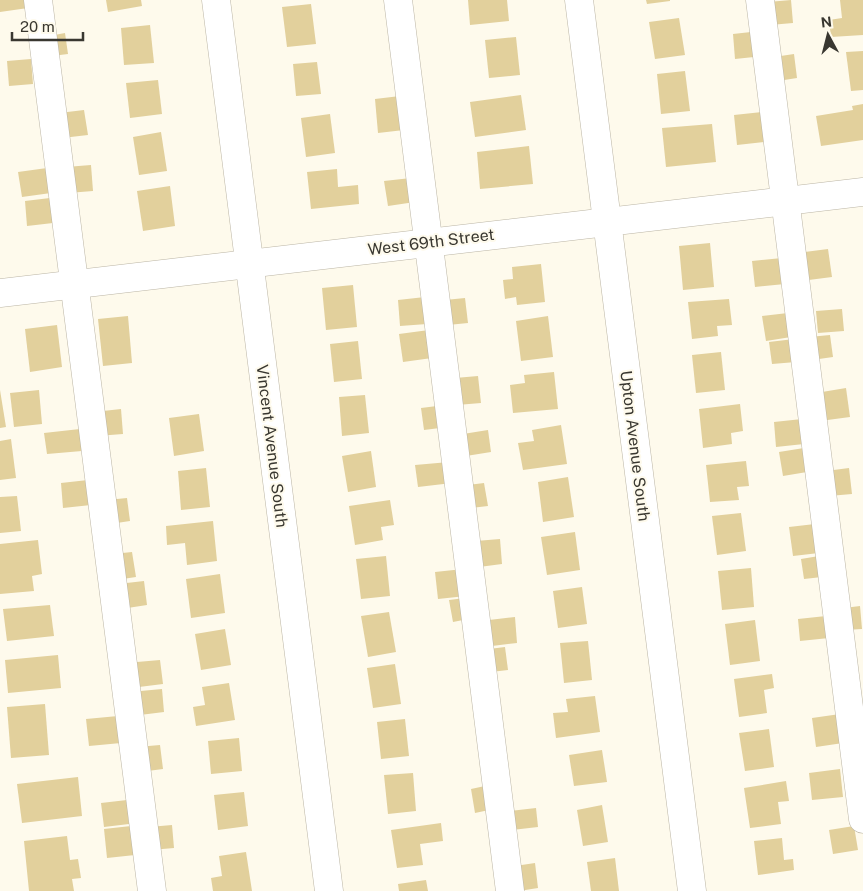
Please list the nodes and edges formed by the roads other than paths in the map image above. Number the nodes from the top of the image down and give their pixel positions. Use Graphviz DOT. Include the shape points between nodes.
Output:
graph roads {
  1 [pos="38,0"];
  2 [pos="216,0"];
  3 [pos="398,0"];
  4 [pos="579,0"];
  5 [pos="760,0"];
  6 [pos="863,192"];
  7 [pos="785,201"];
  8 [pos="607,222"];
  9 [pos="428,242"];
  10 [pos="250,265"];
  11 [pos="75,284"];
  12 [pos="0,294"];
  13 [pos="863,820"];
  14 [pos="152,891"];
  15 [pos="329,891"];
  16 [pos="510,891"];
  17 [pos="692,891"];
  1 -- 11 [label="street"];
  2 -- 10 [label="street, Vincent Avenue South"];
  3 -- 9 [label="street"];
  4 -- 8 [label="street, Upton Avenue South"];
  5 -- 7 [label="street"];
  6 -- 7 [label="street, West 69th Street"];
  7 -- 8 [label="street, West 69th Street"];
  7 -- 13 [label="street"];
  8 -- 9 [label="street, West 69th Street"];
  8 -- 17 [label="street, Upton Avenue South"];
  9 -- 10 [label="street, West 69th Street"];
  9 -- 16 [label="street"];
  10 -- 11 [label="street, West 69th Street"];
  10 -- 15 [label="street, Vincent Avenue South"];
  11 -- 12 [label="street, West 69th Street"];
  11 -- 14 [label="street"];
}
